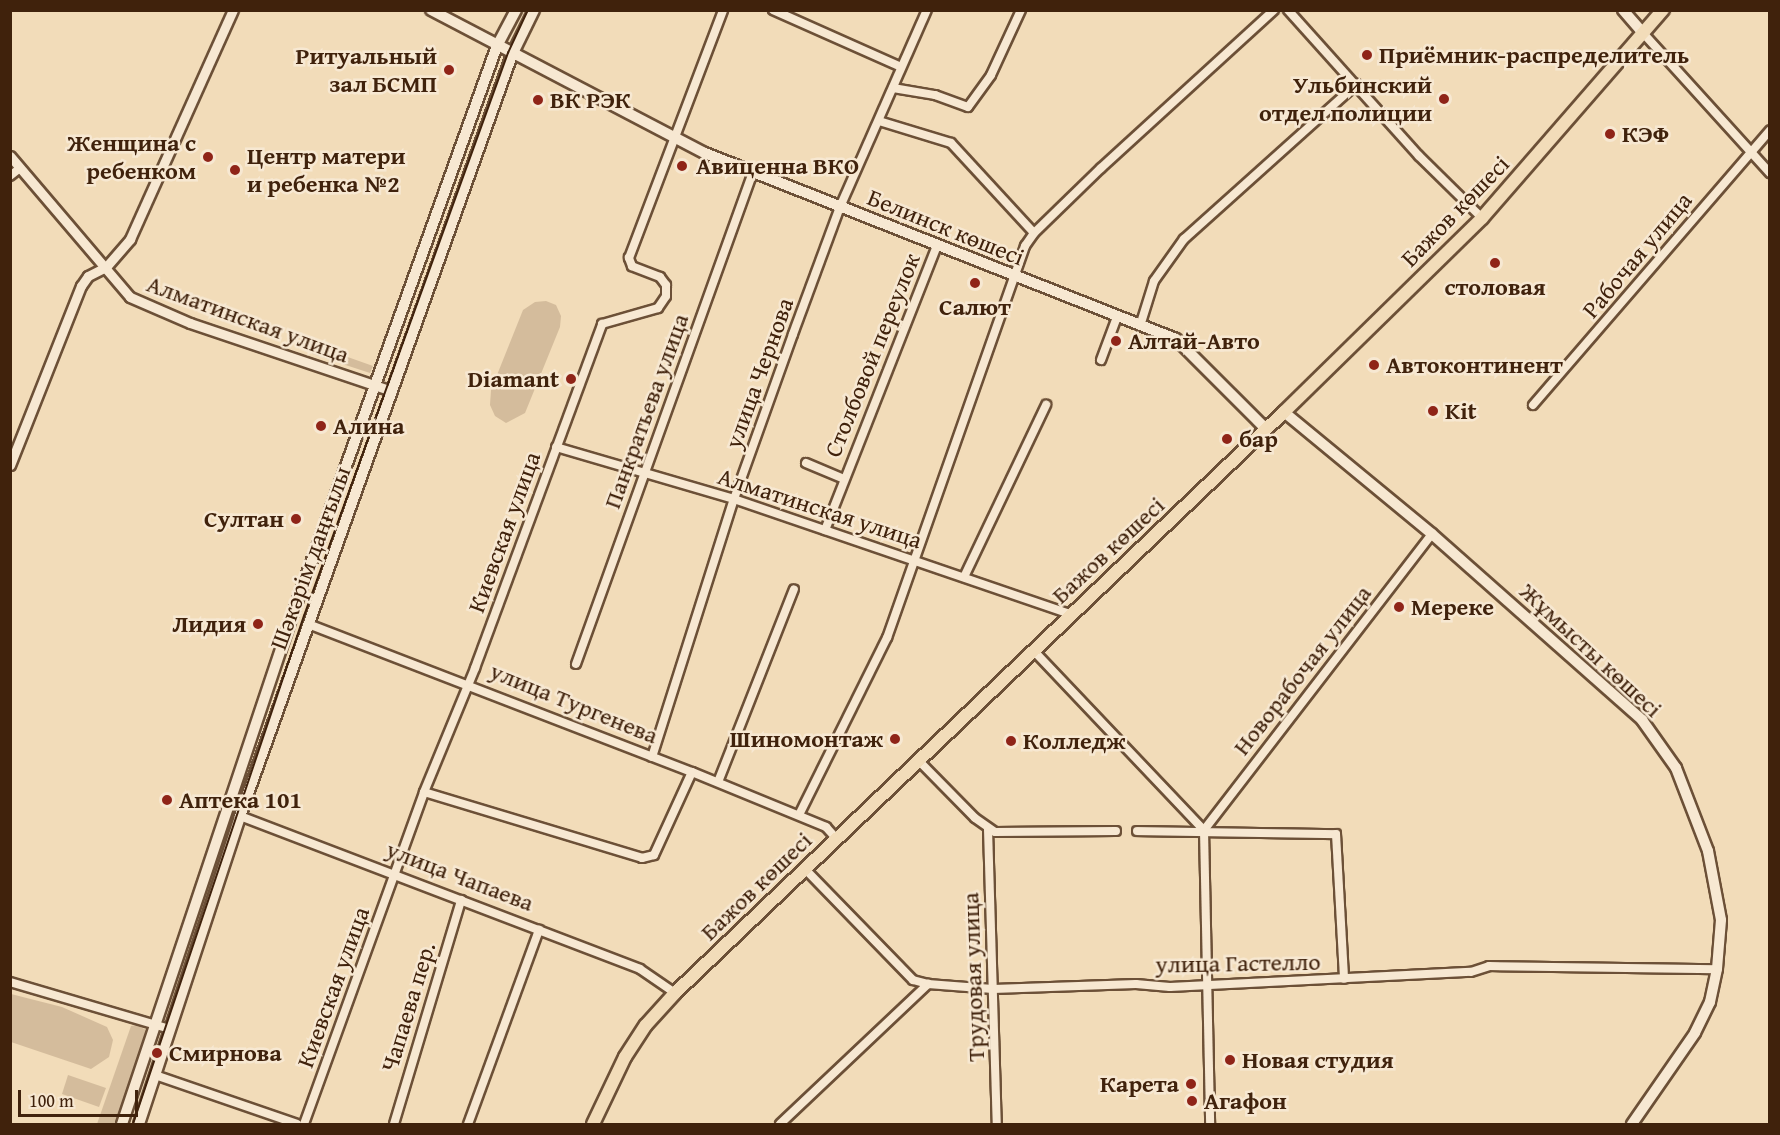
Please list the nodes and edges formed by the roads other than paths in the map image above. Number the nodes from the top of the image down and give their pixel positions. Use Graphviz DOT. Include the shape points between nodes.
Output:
graph roads {
  1 [pos="233,10"];
  2 [pos="431,10"];
  3 [pos="516,10"];
  4 [pos="534,10"];
  5 [pos="723,10"];
  6 [pos="773,10"];
  7 [pos="927,10"];
  8 [pos="1021,10"];
  9 [pos="1274,10"];
  10 [pos="1288,10"];
  11 [pos="1623,10"];
  12 [pos="1663,10"];
  13 [pos="1643,33"];
  14 [pos="497,46"];
  15 [pos="512,55"];
  16 [pos="901,67"];
  17 [pos="1357,84"];
  18 [pos="893,88"];
  19 [pos="879,121"];
  20 [pos="1770,130"];
  21 [pos="673,138"];
  22 [pos="1749,152"];
  23 [pos="10,156"];
  24 [pos="20,168"];
  25 [pos="753,172"];
  26 [pos="1770,173"];
  27 [pos="10,176"];
  28 [pos="840,207"];
  29 [pos="1482,218"];
  30 [pos="1034,233"];
  31 [pos="937,246"];
  32 [pos="106,267"];
  33 [pos="1012,276"];
  34 [pos="1117,317"];
  35 [pos="1140,326"];
  36 [pos="1101,360"];
  37 [pos="375,385"];
  38 [pos="392,391"];
  39 [pos="1046,405"];
  40 [pos="1533,405"];
  41 [pos="1284,412"];
  42 [pos="1265,428"];
  43 [pos="556,447"];
  44 [pos="806,463"];
  45 [pos="10,465"];
  46 [pos="644,473"];
  47 [pos="844,479"];
  48 [pos="734,499"];
  49 [pos="825,530"];
  50 [pos="1432,534"];
  51 [pos="915,559"];
  52 [pos="964,577"];
  53 [pos="794,589"];
  54 [pos="1070,614"];
  55 [pos="291,619"];
  56 [pos="308,624"];
  57 [pos="1033,650"];
  58 [pos="576,664"];
  59 [pos="467,684"];
  60 [pos="652,757"];
  61 [pos="918,760"];
  62 [pos="692,772"];
  63 [pos="718,782"];
  64 [pos="424,792"];
  65 [pos="224,811"];
  66 [pos="799,815"];
  67 [pos="240,816"];
  68 [pos="988,829"];
  69 [pos="1204,830"];
  70 [pos="1116,831"];
  71 [pos="1137,831"];
  72 [pos="836,838"];
  73 [pos="806,869"];
  74 [pos="394,872"];
  75 [pos="461,900"];
  76 [pos="539,930"];
  77 [pos="1717,969"];
  78 [pos="1344,979"];
  79 [pos="10,982"];
  80 [pos="928,984"];
  81 [pos="1206,985"];
  82 [pos="993,989"];
  83 [pos="675,993"];
  84 [pos="155,1024"];
  85 [pos="170,1029"];
  86 [pos="140,1069"];
  87 [pos="155,1075"];
  88 [pos="122,1125"];
  89 [pos="139,1125"];
  90 [pos="297,1125"];
  91 [pos="304,1125"];
  92 [pos="393,1125"];
  93 [pos="468,1125"];
  94 [pos="592,1125"];
  95 [pos="780,1125"];
  96 [pos="997,1125"];
  97 [pos="1210,1125"];
  98 [pos="1632,1125"];
  1 -- 32 [label="street" via="130,239"];
  2 -- 14 [label="main road, Белинск көшесі"];
  3 -- 14 [label="main road, Шәкәрім даңғылы"];
  4 -- 15 [label="main road, Шәкәрім даңғылы"];
  5 -- 21 [label="street, Киевская улица"];
  6 -- 16 [label="street"];
  7 -- 16 [label="street, улица Чернова"];
  8 -- 18 [label="street" via="991,75 968,107 935,95"];
  9 -- 30 [label="street"];
  10 -- 17 [label="street"];
  11 -- 13 [label="main road"];
  12 -- 13 [label="main road, Бажов көшесі"];
  13 -- 22 [label="street"];
  13 -- 29 [label="main road, Бажов көшесі"];
  14 -- 15 [label="main road, Белинск көшесі"];
  14 -- 37 [label="main road, Шәкәрім даңғылы"];
  15 -- 21 [label="main road, Белинск көшесі"];
  15 -- 38 [label="main road, Шәкәрім даңғылы"];
  16 -- 18 [label="street, улица Чернова"];
  17 -- 29 [label="street" via="1419,156"];
  17 -- 35 [label="street" via="1184,239 1167,259"];
  18 -- 19 [label="street, улица Чернова"];
  19 -- 28 [label="street, улица Чернова"];
  19 -- 30 [label="street" via="951,143"];
  20 -- 22 [label="street, Рабочая улица"];
  21 -- 25 [label="main road, Белинск көшесі"];
  21 -- 43 [label="street, Киевская улица" via="629,258 632,266 660,277 666,285 666,296 658,308 602,324"];
  22 -- 26 [label="street"];
  22 -- 40 [label="street, Рабочая улица"];
  23 -- 24 [label="street, Алматинская улица"];
  24 -- 27 [label="street"];
  24 -- 32 [label="street, Алматинская улица"];
  25 -- 28 [label="main road, Белинск көшесі"];
  25 -- 46 [label="street, Панкратьева улица"];
  28 -- 31 [label="main road, Белинск көшесі"];
  28 -- 48 [label="street, улица Чернова"];
  29 -- 41 [label="main road, Бажов көшесі"];
  30 -- 33 [label="street"];
  31 -- 33 [label="main road, Белинск көшесі"];
  31 -- 47 [label="street, Столбовой переулок"];
  32 -- 37 [label="street, Алматинская улица" via="130,297 148,306"];
  32 -- 45 [label="street" via="88,276 81,286"];
  33 -- 34 [label="main road, Белинск көшесі"];
  33 -- 51 [label="street"];
  34 -- 35 [label="main road, Белинск көшесі"];
  34 -- 36 [label="street"];
  35 -- 42 [label="main road, Белинск көшесі" via="1176,339"];
  37 -- 38 [label="street, Алматинская улица"];
  37 -- 55 [label="main road, Шәкәрім даңғылы"];
  38 -- 56 [label="main road, Шәкәрім даңғылы"];
  39 -- 52 [label="street"];
  41 -- 42 [label="main road, Бажов көшесі"];
  41 -- 50 [label="main road, Жұмысты көшесі"];
  42 -- 54 [label="main road, Бажов көшесі"];
  43 -- 46 [label="street, Алматинская улица"];
  43 -- 59 [label="street, Киевская улица"];
  44 -- 47 [label="street, Столбовой переулок"];
  46 -- 48 [label="street, Алматинская улица"];
  46 -- 58 [label="street, Панкратьева улица"];
  47 -- 49 [label="street, Столбовой переулок"];
  48 -- 49 [label="street, Алматинская улица"];
  48 -- 60 [label="street, улица Чернова"];
  49 -- 51 [label="street, Алматинская улица"];
  50 -- 69 [label="street, Новорабочая улица"];
  50 -- 77 [label="main road, Жұмысты көшесі" via="1642,720 1676,768 1708,851 1721,920"];
  51 -- 52 [label="street, Алматинская улица"];
  51 -- 66 [label="street" via="887,638"];
  52 -- 54 [label="street, Алматинская улица"];
  53 -- 63 [label="street"];
  54 -- 57 [label="main road, Бажов көшесі"];
  55 -- 56 [label="main road, улица Тургенева"];
  55 -- 65 [label="main road, Шәкәрім даңғылы"];
  56 -- 59 [label="street, улица Тургенева"];
  56 -- 67 [label="main road, Шәкәрім даңғылы"];
  57 -- 61 [label="main road, Бажов көшесі"];
  57 -- 69 [label="street"];
  59 -- 60 [label="street, улица Тургенева"];
  59 -- 64 [label="street, Киевская улица"];
  60 -- 62 [label="street, улица Тургенева"];
  61 -- 68 [label="street"];
  61 -- 72 [label="main road, Бажов көшесі"];
  62 -- 63 [label="street, улица Тургенева"];
  62 -- 64 [label="street" via="654,855 642,858"];
  63 -- 66 [label="street, улица Тургенева"];
  64 -- 74 [label="street, Киевская улица"];
  65 -- 67 [label="main road, улица Чапаева"];
  65 -- 84 [label="main road, Шәкәрім даңғылы"];
  66 -- 72 [label="street, улица Тургенева" via="826,827"];
  67 -- 74 [label="street, улица Чапаева"];
  67 -- 85 [label="main road, Шәкәрім даңғылы"];
  68 -- 70 [label="street"];
  68 -- 82 [label="street, Трудовая улица"];
  69 -- 71 [label="street"];
  69 -- 78 [label="street" via="1336,834"];
  69 -- 81 [label="street"];
  72 -- 73 [label="main road, Бажов көшесі"];
  73 -- 80 [label="street, улица Гастелло" via="913,980"];
  73 -- 83 [label="main road, Бажов көшесі"];
  74 -- 75 [label="street, улица Чапаева"];
  74 -- 91 [label="street, Киевская улица"];
  75 -- 76 [label="street, улица Чапаева"];
  75 -- 92 [label="street, Чапаева пер."];
  76 -- 83 [label="street, улица Чапаева" via="640,969"];
  76 -- 93 [label="street"];
  77 -- 78 [label="street, улица Гастелло" via="1489,966 1471,972"];
  77 -- 98 [label="main road, Жұмысты көшесі" via="1710,1002 1695,1033"];
  78 -- 81 [label="street, улица Гастелло"];
  79 -- 84 [label="street"];
  80 -- 82 [label="street, улица Гастелло"];
  80 -- 95 [label="street"];
  81 -- 82 [label="street, улица Гастелло"];
  81 -- 97 [label="street"];
  82 -- 96 [label="street, Трудовая улица"];
  83 -- 94 [label="main road, Бажов көшесі" via="646,1024 625,1057"];
  84 -- 85 [label="street"];
  84 -- 86 [label="main road, Шәкәрім даңғылы"];
  85 -- 87 [label="main road, Шәкәрім даңғылы"];
  86 -- 87 [label="main road"];
  86 -- 88 [label="main road, Шәкәрім даңғылы"];
  87 -- 89 [label="main road, Шәкәрім даңғылы"];
  87 -- 90 [label="street"];
}
